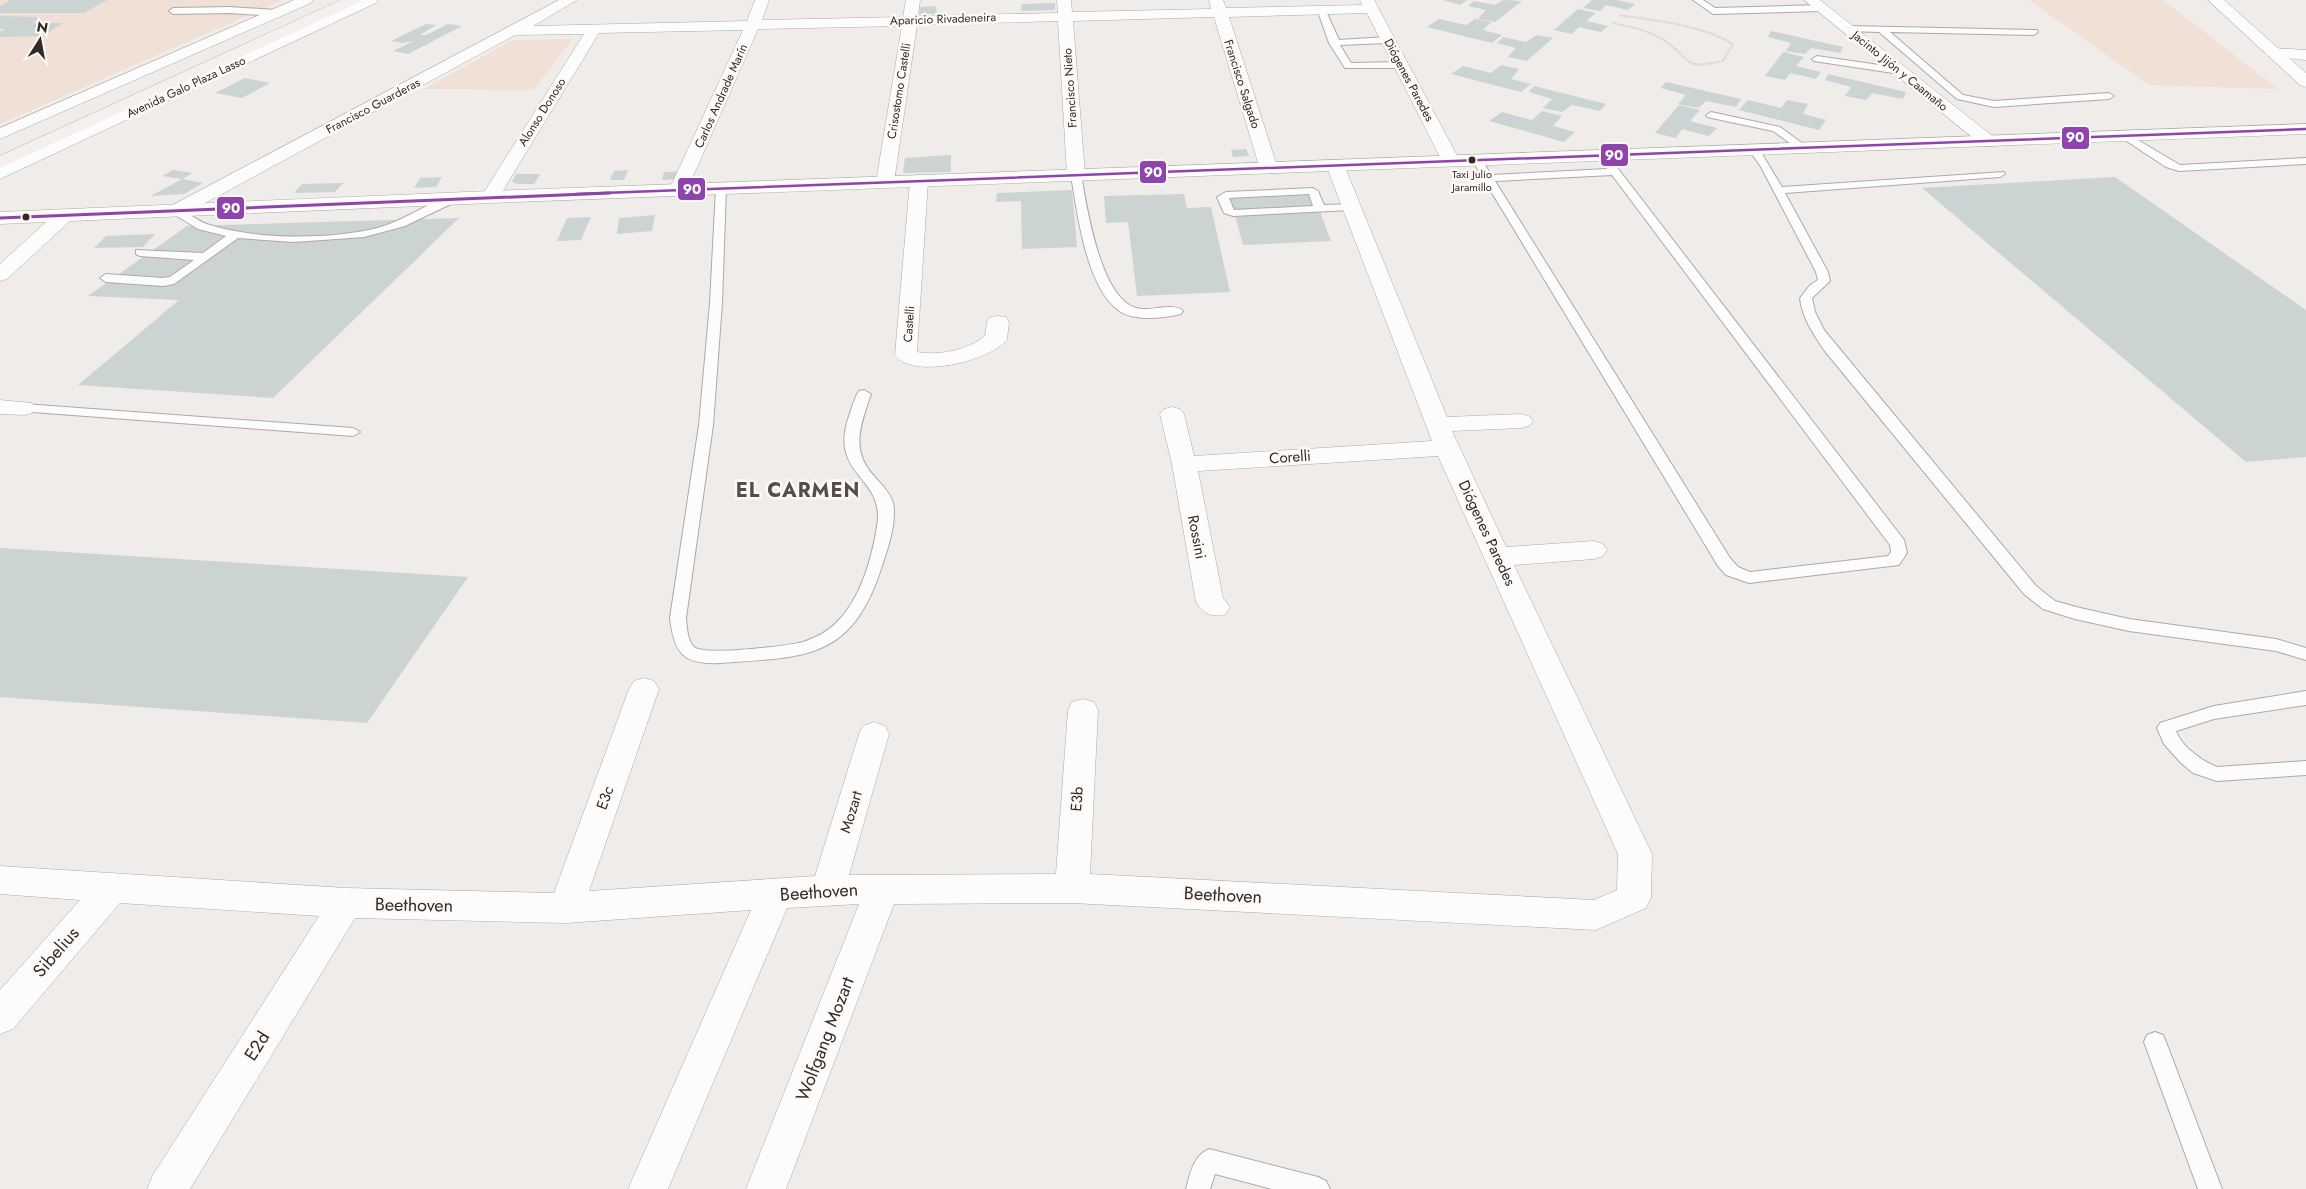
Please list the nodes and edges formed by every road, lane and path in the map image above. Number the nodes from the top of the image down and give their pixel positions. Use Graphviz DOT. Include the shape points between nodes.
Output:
graph roads {
  1 [pos="306,0"];
  2 [pos="320,0"];
  3 [pos="353,0"];
  4 [pos="371,0"];
  5 [pos="570,0"];
  6 [pos="762,0"];
  7 [pos="913,0"];
  8 [pos="1697,0"];
  9 [pos="2215,0"];
  10 [pos="1369,4"];
  11 [pos="1816,4"];
  12 [pos="1217,6"];
  13 [pos="1064,8"];
  14 [pos="1321,9"];
  15 [pos="173,11"];
  16 [pos="276,13"];
  17 [pos="1619,15"];
  18 [pos="910,20"];
  19 [pos="1613,23"];
  20 [pos="753,24"];
  21 [pos="595,28"];
  22 [pos="1848,29"];
  23 [pos="1881,29"];
  24 [pos="514,31"];
  25 [pos="2034,32"];
  26 [pos="1388,40"];
  27 [pos="1336,42"];
  28 [pos="2273,53"];
  29 [pos="2306,56"];
  30 [pos="1817,59"];
  31 [pos="1401,65"];
  32 [pos="1900,71"];
  33 [pos="2306,82"];
  34 [pos="2109,96"];
  35 [pos="1711,115"];
  36 [pos="2306,129"];
  37 [pos="0,134"];
  38 [pos="2126,136"];
  39 [pos="1989,142"];
  40 [pos="0,144"];
  41 [pos="1805,149"];
  42 [pos="1755,151"];
  43 [pos="1602,155"];
  44 [pos="1452,160"];
  45 [pos="1477,160"];
  46 [pos="2306,160"];
  47 [pos="0,162"];
  48 [pos="1335,165"];
  49 [pos="1268,169"];
  50 [pos="1614,172"];
  51 [pos="0,174"];
  52 [pos="2000,174"];
  53 [pos="1076,175"];
  54 [pos="1488,178"];
  55 [pos="919,181"];
  56 [pos="885,182"];
  57 [pos="722,188"];
  58 [pos="678,190"];
  59 [pos="1779,190"];
  60 [pos="490,197"];
  61 [pos="456,198"];
  62 [pos="1351,207"];
  63 [pos="1320,208"];
  64 [pos="176,211"];
  65 [pos="64,216"];
  66 [pos="0,218"];
  67 [pos="235,235"];
  68 [pos="140,252"];
  69 [pos="204,256"];
  70 [pos="0,275"];
  71 [pos="106,278"];
  72 [pos="1177,311"];
  73 [pos="998,322"];
  74 [pos="864,394"];
  75 [pos="0,407"];
  76 [pos="24,408"];
  77 [pos="1172,414"];
  78 [pos="1521,421"];
  79 [pos="353,432"];
  80 [pos="1443,436"];
  81 [pos="1184,464"];
  82 [pos="1594,550"];
  83 [pos="1498,557"];
  84 [pos="1216,607"];
  85 [pos="2306,654"];
  86 [pos="644,689"];
  87 [pos="2306,698"];
  88 [pos="1083,710"];
  89 [pos="874,734"];
  90 [pos="2306,768"];
  91 [pos="0,880"];
  92 [pos="112,888"];
  93 [pos="883,888"];
  94 [pos="1072,888"];
  95 [pos="828,890"];
  96 [pos="775,894"];
  97 [pos="1634,898"];
  98 [pos="346,903"];
  99 [pos="566,908"];
  100 [pos="0,1017"];
  101 [pos="2156,1042"];
  102 [pos="167,1189"];
  103 [pos="648,1189"];
  104 [pos="766,1189"];
  105 [pos="1198,1189"];
  106 [pos="1318,1189"];
  107 [pos="2210,1189"];
  1 -- 16 [label="street"];
  2 -- 40 [label="main road, Avenida Galo Plaza Lasso"];
  3 -- 47 [label="main road, Avenida Galo Plaza Lasso"];
  4 -- 51 [label="street, Avenida Galo Plaza Lasso"];
  5 -- 24 [label="street, Francisco Guarderas"];
  6 -- 20 [label="street, Carlos Andrade Marín"];
  7 -- 18 [label="street, Crisostomo Castelli"];
  8 -- 11 [label="lane" via="1713,11"];
  9 -- 28 [label="street"];
  10 -- 14 [label="street, Aparicio Rivadeneira"];
  10 -- 26 [label="street, Diógenes Paredes"];
  11 -- 22 [label="street, Jacinto Jijón y Caamaño"];
  12 -- 13 [label="street, Aparicio Rivadeneira"];
  12 -- 14 [label="street, Aparicio Rivadeneira"];
  12 -- 49 [label="street, Francisco Salgado"];
  13 -- 18 [label="street, Aparicio Rivadeneira"];
  13 -- 53 [label="street, Francisco Nieto"];
  14 -- 27 [label="lane"];
  15 -- 16 [label="lane"];
  16 -- 37 [label="street"];
  17 -- 19 [label="path" via="1724,37 1733,44 1723,61 1702,66 1686,62 1664,39"];
  18 -- 20 [label="street, Aparicio Rivadeneira"];
  18 -- 56 [label="street, Crisostomo Castelli"];
  20 -- 21 [label="street, Aparicio Rivadeneira"];
  20 -- 58 [label="street, Carlos Andrade Marín"];
  21 -- 24 [label="street, Aparicio Rivadeneira"];
  21 -- 60 [label="street, Alonso Donoso"];
  22 -- 23 [label="lane"];
  22 -- 32 [label="street, Jacinto Jijón y Caamaño"];
  23 -- 25 [label="lane"];
  23 -- 34 [label="lane" via="1960,97 1994,104"];
  24 -- 64 [label="street, Francisco Guarderas"];
  26 -- 27 [label="lane"];
  26 -- 31 [label="street, Diógenes Paredes"];
  27 -- 31 [label="lane" via="1348,66"];
  28 -- 29 [label="street"];
  28 -- 33 [label="street"];
  30 -- 32 [label="lane"];
  31 -- 44 [label="street, Diógenes Paredes"];
  32 -- 39 [label="street, Jacinto Jijón y Caamaño"];
  35 -- 41 [label="lane" via="1781,131"];
  36 -- 38 [label="street"];
  38 -- 39 [label="street"];
  38 -- 46 [label="lane" via="2179,168"];
  39 -- 41 [label="street"];
  41 -- 42 [label="street"];
  42 -- 43 [label="street"];
  42 -- 59 [label="lane"];
  43 -- 45 [label="street"];
  43 -- 50 [label="lane"];
  44 -- 45 [label="street"];
  44 -- 48 [label="street"];
  45 -- 54 [label="lane"];
  48 -- 49 [label="street"];
  48 -- 62 [label="street, Diógenes Paredes"];
  49 -- 53 [label="street"];
  50 -- 54 [label="lane"];
  50 -- 54 [label="lane" via="1898,544 1899,553 1893,561 1749,578 1732,571"];
  52 -- 59 [label="lane"];
  53 -- 55 [label="street"];
  53 -- 72 [label="lane" via="1088,234 1104,284 1116,304 1134,312"];
  55 -- 56 [label="street"];
  55 -- 73 [label="street, Castelli" via="906,356 911,359 938,359 980,350 996,339"];
  56 -- 57 [label="street"];
  57 -- 58 [label="street"];
  57 -- 74 [label="lane" via="706,425 678,618 681,643 689,653 706,658 787,652 822,644 849,620 871,580 886,512 884,499 850,449 850,438"];
  58 -- 60 [label="street"];
  59 -- 85 [label="lane" via="1822,272 1824,281 1806,298 1807,312 1828,347 2030,590 2049,604 2074,613 2129,625 2276,645"];
  60 -- 61 [label="street"];
  61 -- 64 [label="street"];
  61 -- 67 [label="lane" via="411,219 363,234 312,237"];
  62 -- 63 [label="lane"];
  62 -- 80 [label="street, Diógenes Paredes"];
  63 -- 63 [label="lane" via="1233,213 1228,211 1223,197 1226,194 1313,191"];
  64 -- 65 [label="street"];
  64 -- 67 [label="lane" via="204,228"];
  65 -- 66 [label="street"];
  65 -- 70 [label="street"];
  67 -- 69 [label="lane"];
  68 -- 69 [label="lane"];
  69 -- 71 [label="lane" via="169,281"];
  75 -- 76 [label="street"];
  76 -- 79 [label="lane"];
  77 -- 81 [label="street"];
  78 -- 80 [label="street, Corelli"];
  80 -- 81 [label="street, Corelli"];
  80 -- 83 [label="street, Diógenes Paredes"];
  81 -- 84 [label="street, Rossini" via="1210,602"];
  82 -- 83 [label="street"];
  83 -- 97 [label="street, Diógenes Paredes" via="1635,854"];
  86 -- 99 [label="street, E3c"];
  87 -- 90 [label="lane" via="2205,715 2166,728 2170,739 2186,757 2200,768 2217,774"];
  88 -- 94 [label="street, E3b"];
  89 -- 95 [label="street, Mozart"];
  91 -- 92 [label="street, Beethoven"];
  92 -- 98 [label="street, Beethoven"];
  92 -- 100 [label="street, Sibelius"];
  93 -- 94 [label="street, Beethoven"];
  93 -- 95 [label="street, Beethoven"];
  93 -- 104 [label="street, Wolfgang Mozart"];
  94 -- 97 [label="street, Beethoven" via="1596,915"];
  95 -- 96 [label="street, Beethoven"];
  96 -- 99 [label="street, Beethoven"];
  96 -- 103 [label="street"];
  98 -- 99 [label="street, Beethoven"];
  98 -- 102 [label="street, E2d"];
  101 -- 107 [label="lane"];
  105 -- 106 [label="lane" via="1209,1161"];
}
